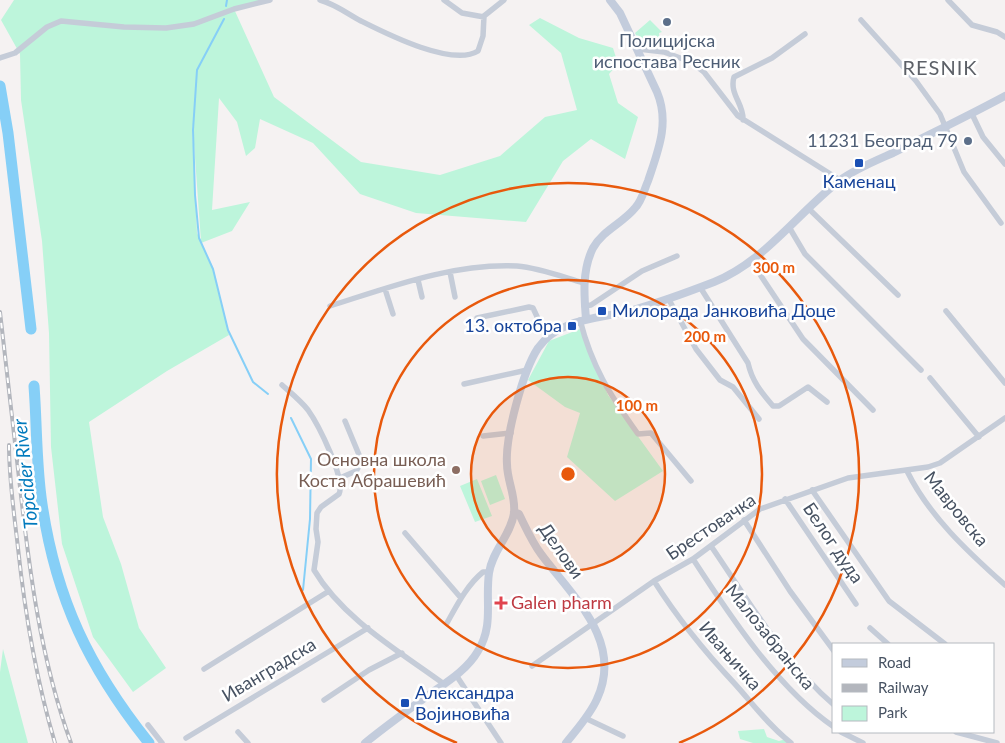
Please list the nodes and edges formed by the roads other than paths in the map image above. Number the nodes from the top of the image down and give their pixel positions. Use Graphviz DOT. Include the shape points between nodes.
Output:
graph roads {
  1 [pos="270,0"];
  2 [pos="320,0"];
  3 [pos="335,0"];
  4 [pos="444,0"];
  5 [pos="504,0"];
  6 [pos="948,0"];
  7 [pos="611,1"];
  8 [pos="337,7"];
  9 [pos="484,17"];
  10 [pos="861,20"];
  11 [pos="806,34"];
  12 [pos="1005,37"];
  13 [pos="638,49"];
  14 [pos="0,58"];
  15 [pos="1005,96"];
  16 [pos="972,114"];
  17 [pos="743,120"];
  18 [pos="946,126"];
  19 [pos="1005,164"];
  20 [pos="840,180"];
  21 [pos="809,209"];
  22 [pos="1001,223"];
  23 [pos="789,227"];
  24 [pos="678,256"];
  25 [pos="752,259"];
  26 [pos="450,272"];
  27 [pos="418,280"];
  28 [pos="584,283"];
  29 [pos="700,287"];
  30 [pos="385,289"];
  31 [pos="898,295"];
  32 [pos="422,297"];
  33 [pos="455,297"];
  34 [pos="668,298"];
  35 [pos="330,306"];
  36 [pos="584,306"];
  37 [pos="946,311"];
  38 [pos="393,314"];
  39 [pos="477,318"];
  40 [pos="583,320"];
  41 [pos="547,338"];
  42 [pos="527,370"];
  43 [pos="921,370"];
  44 [pos="930,378"];
  45 [pos="1005,383"];
  46 [pos="464,384"];
  47 [pos="282,385"];
  48 [pos="827,402"];
  49 [pos="873,410"];
  50 [pos="1005,418"];
  51 [pos="760,419"];
  52 [pos="345,421"];
  53 [pos="510,433"];
  54 [pos="483,436"];
  55 [pos="979,437"];
  56 [pos="908,471"];
  57 [pos="340,478"];
  58 [pos="692,481"];
  59 [pos="812,490"];
  60 [pos="785,499"];
  61 [pos="514,512"];
  62 [pos="744,520"];
  63 [pos="405,532"];
  64 [pos="711,546"];
  65 [pos="693,560"];
  66 [pos="489,572"];
  67 [pos="654,581"];
  68 [pos="1005,585"];
  69 [pos="329,591"];
  70 [pos="461,598"];
  71 [pos="856,604"];
  72 [pos="448,623"];
  73 [pos="593,623"];
  74 [pos="368,628"];
  75 [pos="870,628"];
  76 [pos="887,643"];
  77 [pos="944,643"];
  78 [pos="832,648"];
  79 [pos="402,653"];
  80 [pos="532,666"];
  81 [pos="204,669"];
  82 [pos="456,675"];
  83 [pos="444,684"];
  84 [pos="324,700"];
  85 [pos="832,703"];
  86 [pos="585,718"];
  87 [pos="148,724"];
  88 [pos="832,726"];
  89 [pos="238,732"];
  90 [pos="843,733"];
  91 [pos="960,733"];
  92 [pos="623,736"];
  93 [pos="186,738"];
  94 [pos="162,743"];
  95 [pos="248,743"];
  96 [pos="365,743"];
  97 [pos="501,743"];
  98 [pos="566,743"];
  99 [pos="791,743"];
  100 [pos="863,743"];
  101 [pos="997,743"];
  1 -- 14 [label="street" via="194,24 166,28 61,21 47,27 15,53"];
  2 -- 8 [label="street"];
  3 -- 8 [label="street"];
  4 -- 9 [label="street" via="462,12"];
  5 -- 9 [label="street"];
  6 -- 12 [label="street" via="972,25"];
  7 -- 13 [label="street"];
  8 -- 9 [label="street" via="377,28 447,55 478,51"];
  10 -- 18 [label="street" via="916,81"];
  11 -- 17 [label="street" via="778,54 734,77 734,94"];
  13 -- 17 [label="street" via="669,53 697,66 731,110"];
  13 -- 28 [label="street" via="661,104 660,144 637,206 597,242 588,261"];
  15 -- 16 [label="street"];
  16 -- 18 [label="street"];
  16 -- 19 [label="street" via="984,137"];
  17 -- 20 [label="street"];
  18 -- 20 [label="street"];
  18 -- 22 [label="street" via="964,172"];
  20 -- 21 [label="street"];
  21 -- 23 [label="street"];
  21 -- 31 [label="street"];
  23 -- 25 [label="street"];
  23 -- 43 [label="street" via="805,254"];
  24 -- 36 [label="street" via="642,271 591,305"];
  25 -- 29 [label="street"];
  25 -- 49 [label="street" via="803,339"];
  26 -- 27 [label="street"];
  26 -- 28 [label="street" via="516,266"];
  26 -- 33 [label="street"];
  27 -- 30 [label="street"];
  27 -- 32 [label="street"];
  28 -- 36 [label="street"];
  29 -- 34 [label="street"];
  29 -- 48 [label="street" via="748,363 757,386 773,406 779,406 808,387"];
  30 -- 35 [label="street"];
  30 -- 38 [label="street"];
  34 -- 40 [label="street" via="633,310"];
  34 -- 51 [label="street" via="702,357 720,380 733,386"];
  36 -- 40 [label="street"];
  37 -- 45 [label="street"];
  39 -- 41 [label="street" via="533,308"];
  40 -- 41 [label="street"];
  40 -- 58 [label="street" via="586,342 608,393 638,434 651,433"];
  41 -- 42 [label="street"];
  42 -- 46 [label="street"];
  42 -- 53 [label="street"];
  44 -- 55 [label="street"];
  47 -- 57 [label="street" via="311,416"];
  50 -- 55 [label="street, Брестовачка"];
  52 -- 57 [label="street" via="362,462 356,471"];
  53 -- 54 [label="street"];
  53 -- 61 [label="street" via="506,460"];
  55 -- 56 [label="street, Брестовачка" via="940,463"];
  56 -- 59 [label="street, Брестовачка" via="863,475"];
  56 -- 68 [label="street, Мавровска" via="921,496 960,543"];
  57 -- 69 [label="street" via="339,494 321,507 316,518 318,542 314,570"];
  59 -- 60 [label="street, Брестовачка"];
  59 -- 77 [label="street" via="889,600"];
  60 -- 62 [label="street, Брестовачка"];
  60 -- 71 [label="street, Белог дуда"];
  61 -- 66 [label="street" via="511,526 494,555"];
  61 -- 73 [label="street, Делови" via="519,514 540,552"];
  62 -- 64 [label="street, Брестовачка"];
  62 -- 78 [label="street" via="790,592"];
  63 -- 70 [label="street"];
  64 -- 65 [label="street, Брестовачка"];
  64 -- 85 [label="street" via="780,644 817,690"];
  65 -- 67 [label="street, Брестовачка"];
  65 -- 88 [label="street, Малозабранска" via="757,649 800,700"];
  66 -- 70 [label="street" via="480,574"];
  66 -- 82 [label="street" via="487,633 478,652"];
  67 -- 73 [label="street, Брестовачка"];
  67 -- 99 [label="street, Ивањичка" via="711,660 773,728"];
  69 -- 74 [label="street"];
  69 -- 81 [label="street"];
  70 -- 72 [label="street"];
  73 -- 80 [label="street, Брестовачка"];
  73 -- 86 [label="street, Делови" via="603,658 603,678 598,698"];
  74 -- 79 [label="street"];
  74 -- 93 [label="street, Иванградска"];
  75 -- 76 [label="street"];
  79 -- 83 [label="street"];
  79 -- 84 [label="street"];
  82 -- 83 [label="street"];
  82 -- 97 [label="street"];
  83 -- 96 [label="street"];
  86 -- 92 [label="street"];
  86 -- 98 [label="street, Делови"];
  87 -- 94 [label="street"];
  89 -- 95 [label="street"];
  90 -- 100 [label="street"];
  91 -- 101 [label="street"];
}
